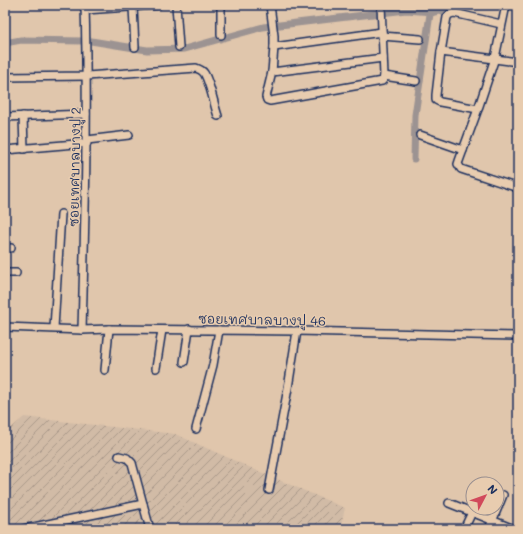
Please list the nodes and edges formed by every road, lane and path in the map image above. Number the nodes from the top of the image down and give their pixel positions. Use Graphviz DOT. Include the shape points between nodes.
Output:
graph roads {
  1 [pos="158,5"];
  2 [pos="176,5"];
  3 [pos="221,5"];
  4 [pos="270,5"];
  5 [pos="381,5"];
  6 [pos="506,5"];
  7 [pos="133,7"];
  8 [pos="85,8"];
  9 [pos="501,24"];
  10 [pos="382,34"];
  11 [pos="221,35"];
  12 [pos="420,39"];
  13 [pos="135,47"];
  14 [pos="179,47"];
  15 [pos="274,47"];
  16 [pos="441,52"];
  17 [pos="383,58"];
  18 [pos="495,58"];
  19 [pos="518,62"];
  20 [pos="272,72"];
  21 [pos="87,76"];
  22 [pos="384,76"];
  23 [pos="5,77"];
  24 [pos="416,81"];
  25 [pos="478,109"];
  26 [pos="86,114"];
  27 [pos="23,116"];
  28 [pos="218,116"];
  29 [pos="5,117"];
  30 [pos="129,135"];
  31 [pos="420,136"];
  32 [pos="87,141"];
  33 [pos="24,149"];
  34 [pos="5,150"];
  35 [pos="463,150"];
  36 [pos="518,188"];
  37 [pos="61,214"];
  38 [pos="5,273"];
  39 [pos="16,273"];
  40 [pos="5,328"];
  41 [pos="54,328"];
  42 [pos="110,329"];
  43 [pos="189,329"];
  44 [pos="82,330"];
  45 [pos="162,330"];
  46 [pos="219,330"];
  47 [pos="297,331"];
  48 [pos="518,336"];
  49 [pos="184,362"];
  50 [pos="156,368"];
  51 [pos="105,370"];
  52 [pos="196,429"];
  53 [pos="119,456"];
  54 [pos="269,490"];
  55 [pos="448,502"];
  56 [pos="143,504"];
  57 [pos="465,507"];
  58 [pos="471,516"];
  59 [pos="484,516"];
  60 [pos="494,516"];
  61 [pos="492,521"];
  62 [pos="24,529"];
  63 [pos="150,529"];
  64 [pos="464,529"];
  65 [pos="489,529"];
  66 [pos="514,529"];
  1 -- 7 [label="street"];
  2 -- 14 [label="street"];
  3 -- 11 [label="street"];
  4 -- 15 [label="street"];
  5 -- 10 [label="street"];
  6 -- 9 [label="street"];
  7 -- 8 [label="street"];
  7 -- 13 [label="street"];
  8 -- 21 [label="street, ซอยเทศบาลบางปู 2"];
  9 -- 16 [label="street" via="450,14 447,17"];
  9 -- 18 [label="street"];
  10 -- 12 [label="street"];
  10 -- 15 [label="street"];
  10 -- 17 [label="street"];
  15 -- 20 [label="street"];
  16 -- 18 [label="street"];
  16 -- 25 [label="street" via="436,100"];
  17 -- 20 [label="street"];
  17 -- 22 [label="street"];
  18 -- 19 [label="street"];
  18 -- 25 [label="street"];
  20 -- 22 [label="street" via="266,97 270,101 380,82"];
  21 -- 23 [label="street"];
  21 -- 26 [label="street, ซอยเทศบาลบางปู 2"];
  21 -- 28 [label="street" via="200,69"];
  22 -- 24 [label="street"];
  25 -- 35 [label="street"];
  26 -- 27 [label="street"];
  26 -- 32 [label="street, ซอยเทศบาลบางปู 2"];
  27 -- 29 [label="street"];
  27 -- 33 [label="street"];
  30 -- 32 [label="street"];
  31 -- 35 [label="street"];
  32 -- 33 [label="street"];
  32 -- 44 [label="street, ซอยเทศบาลบางปู 2"];
  33 -- 34 [label="street"];
  35 -- 36 [label="street" via="458,164 461,169"];
  37 -- 41 [label="street"];
  38 -- 39 [label="street"];
  40 -- 41 [label="street, ซอยเทศบาลบางปู 46"];
  41 -- 44 [label="street, ซอยเทศบาลบางปู 46"];
  42 -- 44 [label="street, ซอยเทศบาลบางปู 46"];
  42 -- 45 [label="street, ซอยเทศบาลบางปู 46"];
  42 -- 51 [label="street"];
  43 -- 45 [label="street, ซอยเทศบาลบางปู 46"];
  43 -- 46 [label="street, ซอยเทศบาลบางปู 46"];
  43 -- 49 [label="street"];
  45 -- 50 [label="street"];
  46 -- 47 [label="street, ซอยเทศบาลบางปู 46"];
  46 -- 52 [label="street"];
  47 -- 48 [label="street, ซอยเทศบาลบางปู 46"];
  47 -- 54 [label="street"];
  53 -- 56 [label="street" via="127,458 132,463"];
  55 -- 57 [label="street"];
  56 -- 62 [label="street"];
  56 -- 63 [label="street"];
  58 -- 64 [label="street"];
  59 -- 61 [label="street"];
  60 -- 61 [label="street"];
  61 -- 65 [label="street"];
  61 -- 66 [label="street"];
}
